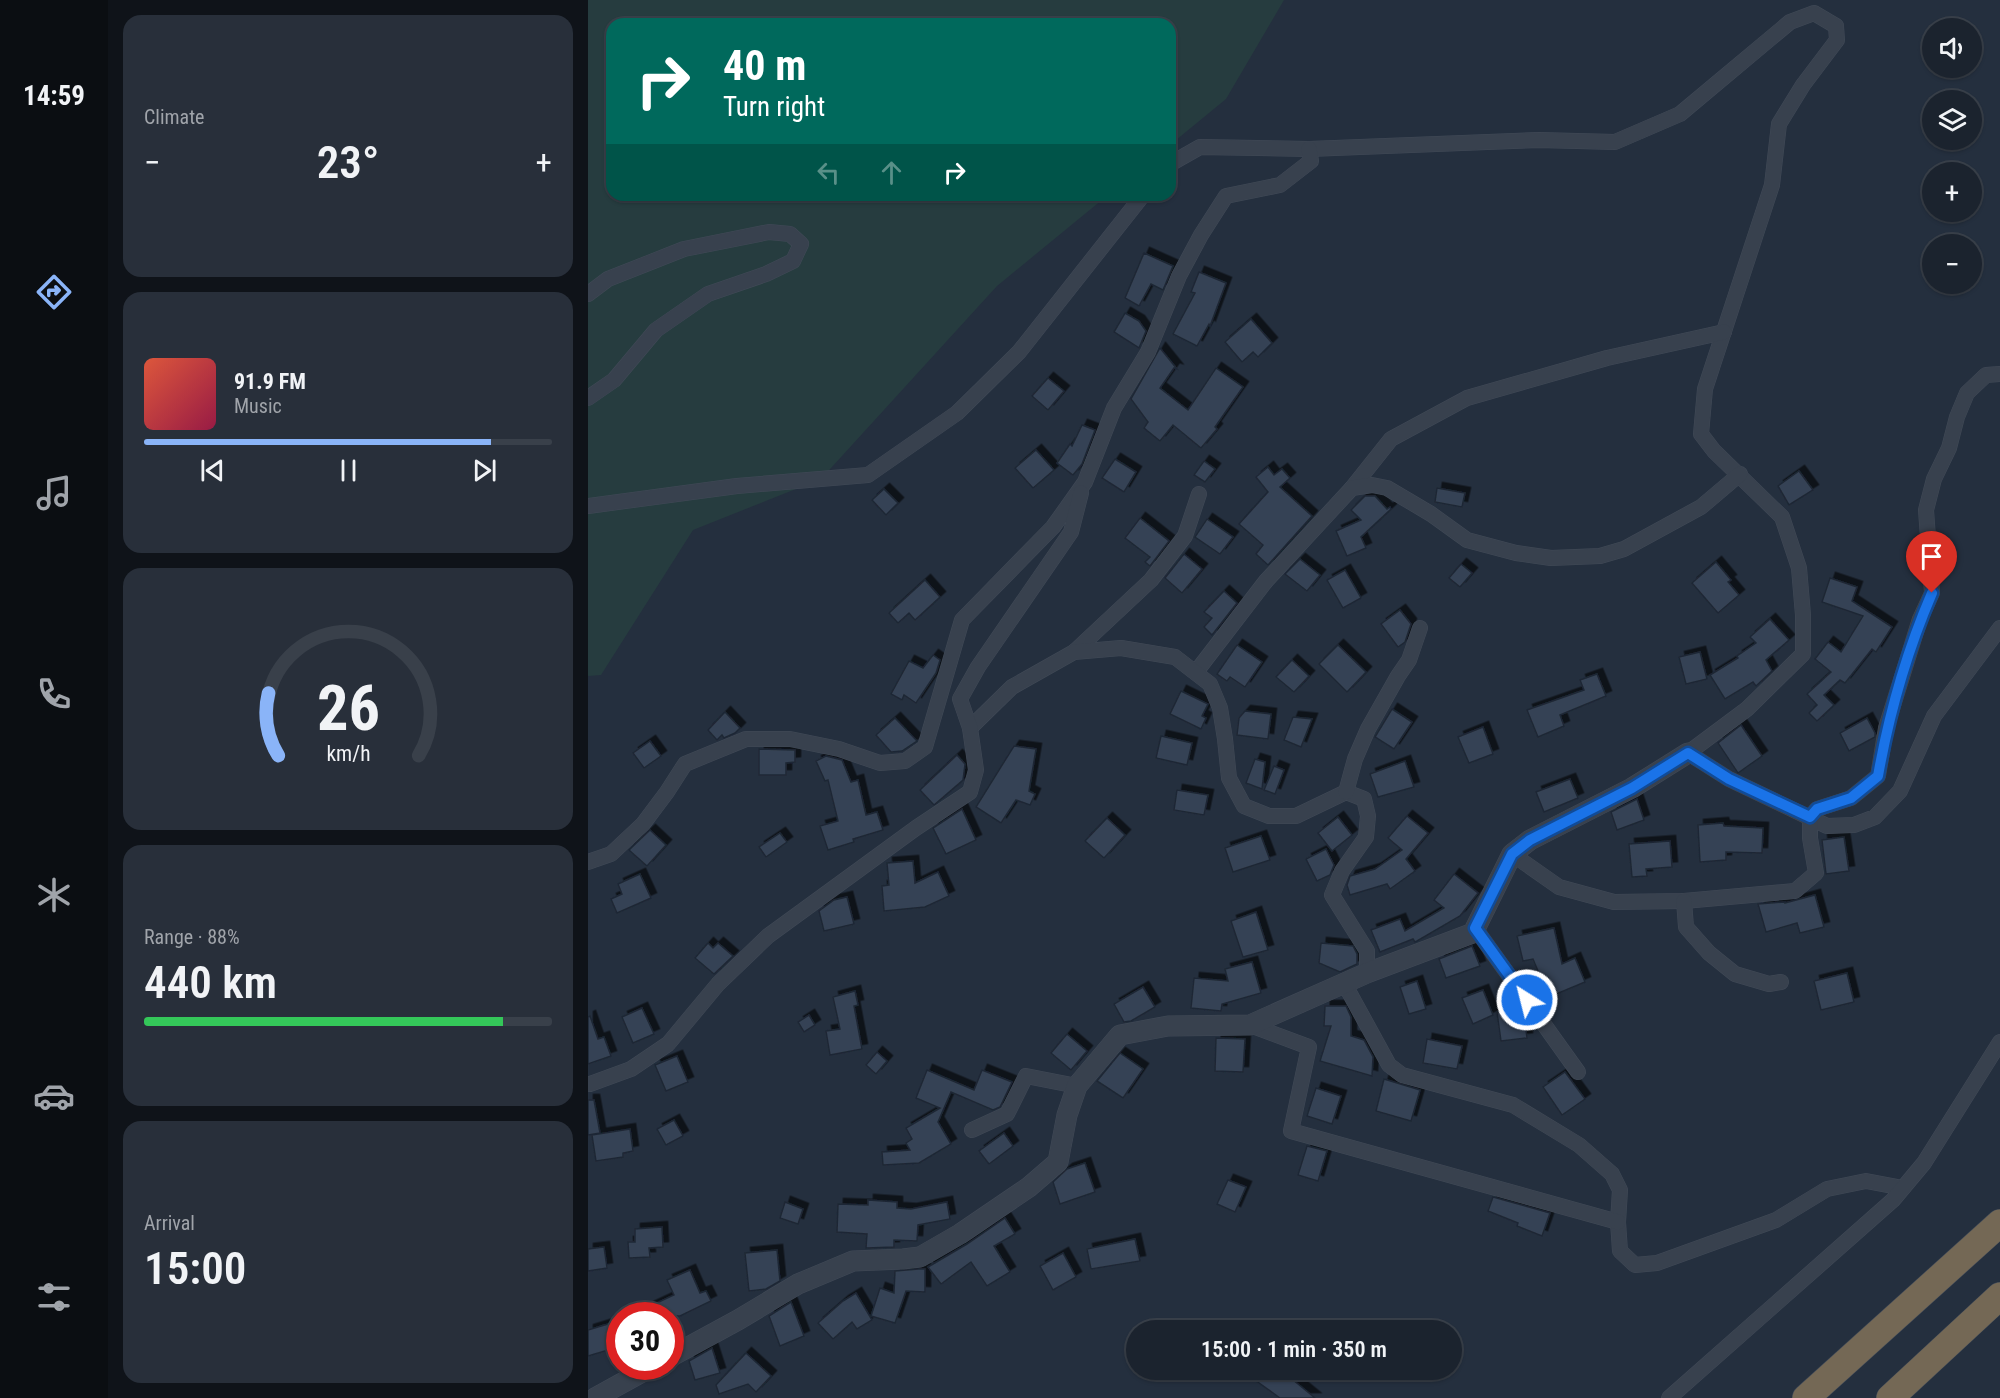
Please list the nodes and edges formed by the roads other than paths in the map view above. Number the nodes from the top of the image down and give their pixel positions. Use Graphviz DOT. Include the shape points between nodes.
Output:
graph roads {
  1 [pos="1309,149"];
  2 [pos="1176,161"];
  3 [pos="1138,201"];
  4 [pos="588,294"];
  5 [pos="1724,332"];
  6 [pos="2000,360"];
  7 [pos="1993,374"];
  8 [pos="588,398"];
  9 [pos="1740,474"];
  10 [pos="1084,482"];
  11 [pos="1352,488"];
  12 [pos="1199,494"];
  13 [pos="588,506"];
  14 [pos="1420,628"];
  15 [pos="2000,628"];
  16 [pos="1074,652"];
  17 [pos="1196,672"];
  18 [pos="970,728"];
  19 [pos="1688,753"];
  20 [pos="1346,792"];
  21 [pos="1810,817"];
  22 [pos="1512,854"];
  23 [pos="588,862"];
  24 [pos="1684,901"];
  25 [pos="1475,928"];
  26 [pos="1367,973"];
  27 [pos="1781,982"];
  28 [pos="1344,983"];
  29 [pos="1251,1025"];
  30 [pos="2000,1042"];
  31 [pos="1578,1072"];
  32 [pos="589,1085"];
  33 [pos="1077,1086"];
  34 [pos="972,1130"];
  35 [pos="1903,1188"];
  36 [pos="1618,1222"];
  37 [pos="2000,1223"];
  38 [pos="2000,1296"];
  39 [pos="684,1349"];
  40 [pos="625,1380"];
  41 [pos="594,1396"];
  42 [pos="1669,1398"];
  43 [pos="1806,1398"];
  44 [pos="1890,1398"];
  1 -- 2 [label="street" via="1200,147"];
  1 -- 5 [label="street" via="1539,140 1616,142 1680,114 1790,22 1814,13 1836,26 1837,40 1779,124 1772,185"];
  1 -- 10 [label="street" via="1311,161 1280,184 1226,196 1179,276 1148,352 1114,408"];
  3 -- 13 [label="street" via="1020,352 957,412 868,475 737,486"];
  4 -- 8 [label="street" via="608,279 684,249 769,232 790,234 801,244 793,261 708,294 656,330 614,380"];
  5 -- 9 [label="street" via="1705,389 1701,434"];
  5 -- 11 [label="street" via="1607,358 1467,398 1390,439"];
  6 -- 7 [label="street"];
  7 -- 21 [label="street" via="1967,393 1932,489 1926,510 1932,593 1886,728 1878,776 1851,798 1817,809"];
  9 -- 11 [label="street" via="1701,507 1624,549 1600,556 1551,558 1467,540 1387,488"];
  9 -- 19 [label="street" via="1782,517 1799,568 1803,654 1747,710"];
  10 -- 18 [label="street" via="1071,532 960,699"];
  10 -- 23 [label="street" via="1053,527 962,620 925,747 905,761 880,763 790,739 746,739 685,764 643,824 611,854"];
  11 -- 17 [label="street" via="1266,581"];
  12 -- 16 [label="street" via="1185,536 1151,580"];
  14 -- 20 [label="street" via="1410,660 1368,729"];
  15 -- 21 [label="street" via="1934,717 1900,791 1875,817 1854,825 1827,826"];
  16 -- 17 [label="street" via="1121,648 1175,657"];
  16 -- 18 [label="street" via="1012,687"];
  17 -- 20 [label="street" via="1210,684 1220,708 1229,778 1244,806 1269,816 1296,816"];
  18 -- 32 [label="street" via="976,770 970,792 768,936 718,984 668,1044 631,1069"];
  19 -- 21 [label="street" via="1729,779"];
  19 -- 22 [label="street" via="1632,788 1530,840"];
  20 -- 26 [label="street" via="1364,799 1368,816 1366,837 1342,871 1332,895 1367,951"];
  21 -- 24 [label="street" via="1816,873 1795,891"];
  22 -- 24 [label="street" via="1559,887 1614,902"];
  22 -- 25 [label="street"];
  24 -- 27 [label="street" via="1686,927 1709,953 1736,974 1769,984"];
  25 -- 26 [label="street" via="1473,933"];
  25 -- 31 [label="street"];
  26 -- 28 [label="street"];
  28 -- 29 [label="street"];
  28 -- 36 [label="street" via="1389,1065 1402,1076 1513,1105 1579,1144 1612,1174 1620,1190"];
  29 -- 33 [label="street" via="1168,1026 1120,1035"];
  29 -- 36 [label="street" via="1309,1047 1291,1131"];
  30 -- 35 [label="street" via="1924,1163"];
  33 -- 34 [label="street" via="1026,1076 1007,1114"];
  33 -- 39 [label="street" via="1058,1162 960,1234 920,1257 853,1261 809,1279"];
  35 -- 36 [label="street" via="1866,1181 1827,1189 1776,1220 1657,1263 1635,1265 1620,1251"];
  35 -- 42 [label="street"];
  37 -- 43 [label="highway"];
  38 -- 44 [label="highway"];
  40 -- 41 [label="street"];
}
